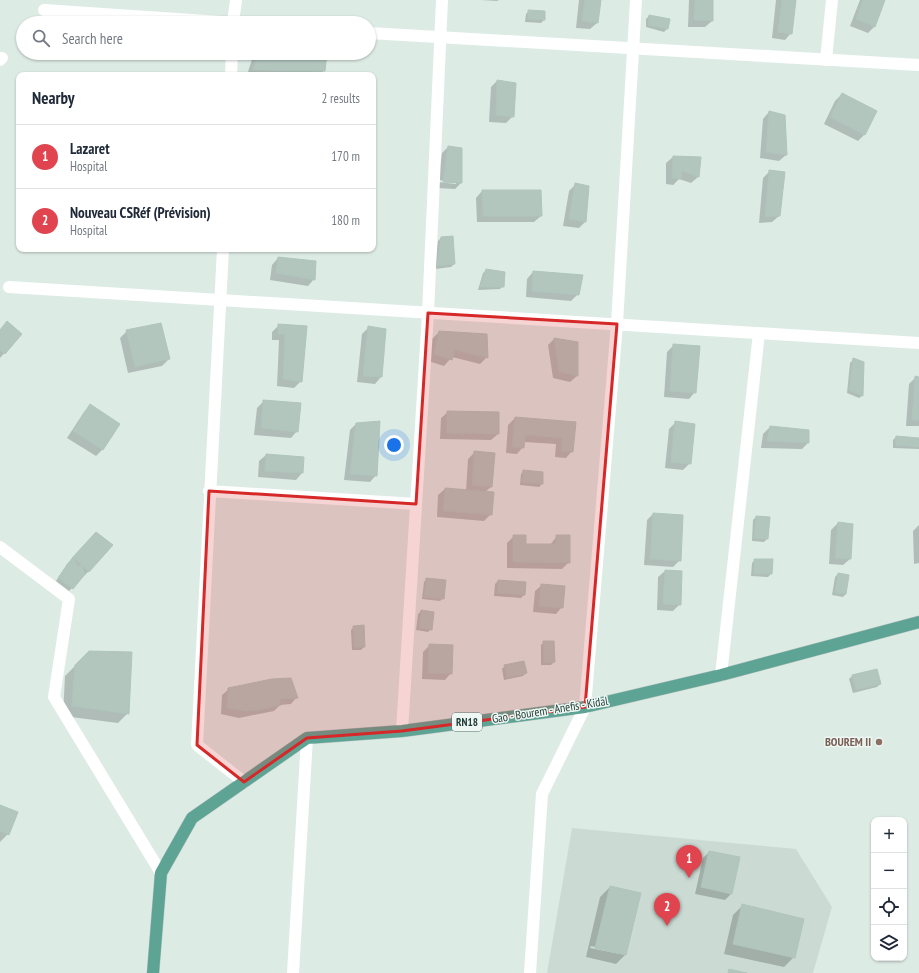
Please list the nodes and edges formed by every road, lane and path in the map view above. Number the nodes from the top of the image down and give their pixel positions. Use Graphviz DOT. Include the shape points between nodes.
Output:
graph roads {
  1 [pos="236,0"];
  2 [pos="442,0"];
  3 [pos="636,0"];
  4 [pos="832,0"];
  5 [pos="44,10"];
  6 [pos="132,16"];
  7 [pos="235,16"];
  8 [pos="376,34"];
  9 [pos="439,38"];
  10 [pos="632,49"];
  11 [pos="232,60"];
  12 [pos="826,60"];
  13 [pos="919,65"];
  14 [pos="231,72"];
  15 [pos="223,252"];
  16 [pos="9,287"];
  17 [pos="220,300"];
  18 [pos="428,313"];
  19 [pos="617,324"];
  20 [pos="759,333"];
  21 [pos="919,343"];
  22 [pos="209,491"];
  23 [pos="416,504"];
  24 [pos="0,547"];
  25 [pos="919,622"];
  26 [pos="721,676"];
  27 [pos="585,707"];
  28 [pos="402,731"];
  29 [pos="307,738"];
  30 [pos="244,782"];
  31 [pos="161,873"];
  32 [pos="153,973"];
  33 [pos="293,973"];
  34 [pos="530,973"];
  1 -- 7 [label="street"];
  2 -- 9 [label="street"];
  3 -- 10 [label="street"];
  4 -- 12 [label="street"];
  5 -- 6 [label="street"];
  8 -- 9 [label="street"];
  9 -- 10 [label="street"];
  9 -- 18 [label="street"];
  10 -- 12 [label="street"];
  10 -- 19 [label="street"];
  11 -- 14 [label="street"];
  12 -- 13 [label="street"];
  15 -- 17 [label="street"];
  16 -- 17 [label="street"];
  17 -- 18 [label="street"];
  17 -- 22 [label="street"];
  18 -- 19 [label="street"];
  18 -- 23 [label="street"];
  19 -- 20 [label="street"];
  19 -- 27 [label="street"];
  20 -- 21 [label="street"];
  20 -- 26 [label="street"];
  22 -- 23 [label="street"];
  22 -- 30 [label="street" via="197,745"];
  23 -- 28 [label="street"];
  24 -- 31 [label="street" via="69,599 54,697"];
  25 -- 26 [label="main road, Gao - Bourem - Anefis - Kidal / RN18"];
  26 -- 27 [label="main road, Gao - Bourem - Anefis - Kidal / RN18"];
  27 -- 28 [label="main road, Gao - Bourem - Anefis - Kidal / RN18"];
  27 -- 34 [label="street" via="542,794"];
  28 -- 29 [label="main road, Gao - Bourem - Anefis - Kidal / RN18"];
  29 -- 30 [label="main road"];
  29 -- 33 [label="street"];
  30 -- 31 [label="main road" via="192,818"];
  31 -- 32 [label="main road"];
}
